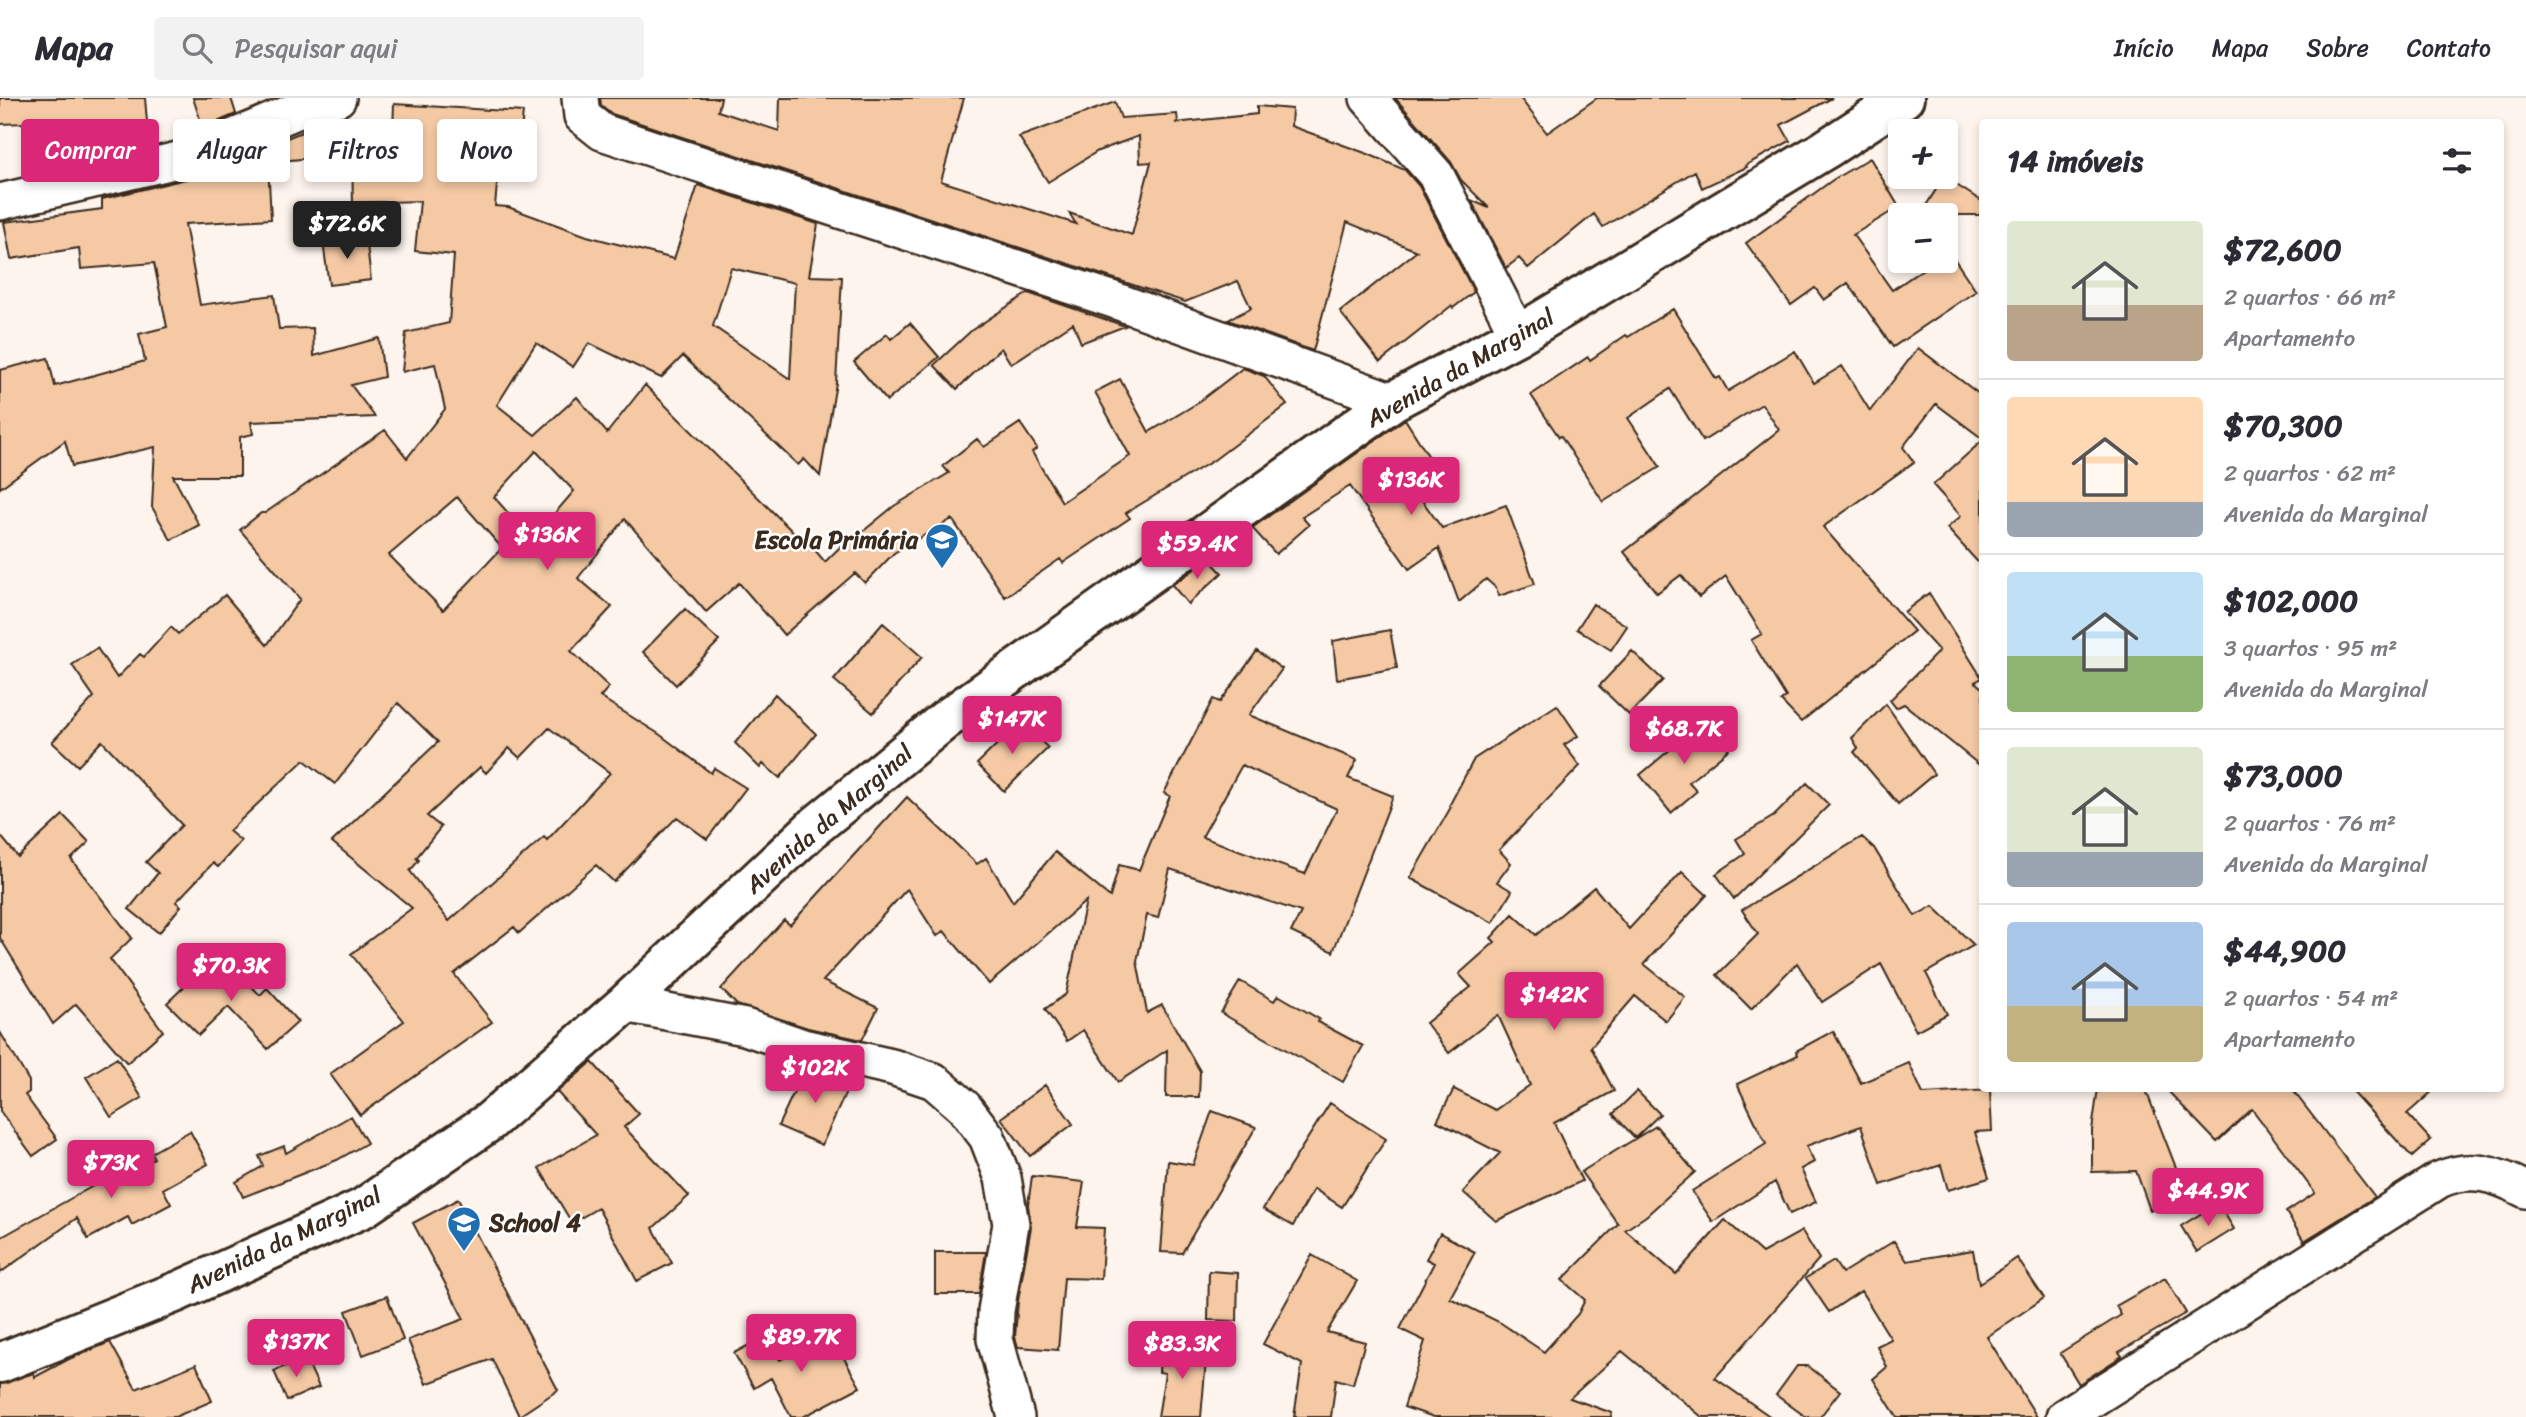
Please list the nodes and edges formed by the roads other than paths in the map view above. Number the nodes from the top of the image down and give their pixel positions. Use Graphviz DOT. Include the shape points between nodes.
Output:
graph roads {
  1 [pos="338,98"];
  2 [pos="580,98"];
  3 [pos="1368,98"];
  4 [pos="1904,98"];
  5 [pos="299,103"];
  6 [pos="0,202"];
  7 [pos="1518,335"];
  8 [pos="1394,401"];
  9 [pos="625,1004"];
  10 [pos="2526,1190"];
  11 [pos="0,1363"];
  12 [pos="1016,1417"];
  13 [pos="2064,1417"];
  1 -- 5 [label="street"];
  2 -- 8 [label="street" via="582,116 602,132 1111,299"];
  3 -- 7 [label="street" via="1436,175"];
  4 -- 7 [label="street, Avenida da Marginal"];
  5 -- 6 [label="street" via="183,159"];
  7 -- 8 [label="street, Avenida da Marginal"];
  8 -- 9 [label="street, Avenida da Marginal" via="945,720 814,827"];
  9 -- 11 [label="street, Avenida da Marginal" via="489,1122 363,1208 179,1291"];
  9 -- 12 [label="street" via="745,1027 803,1047 891,1067 934,1081 964,1107 987,1137 1003,1178 1011,1224 995,1339"];
  10 -- 13 [label="street" via="2476,1171 2457,1172 2439,1180"];
}
